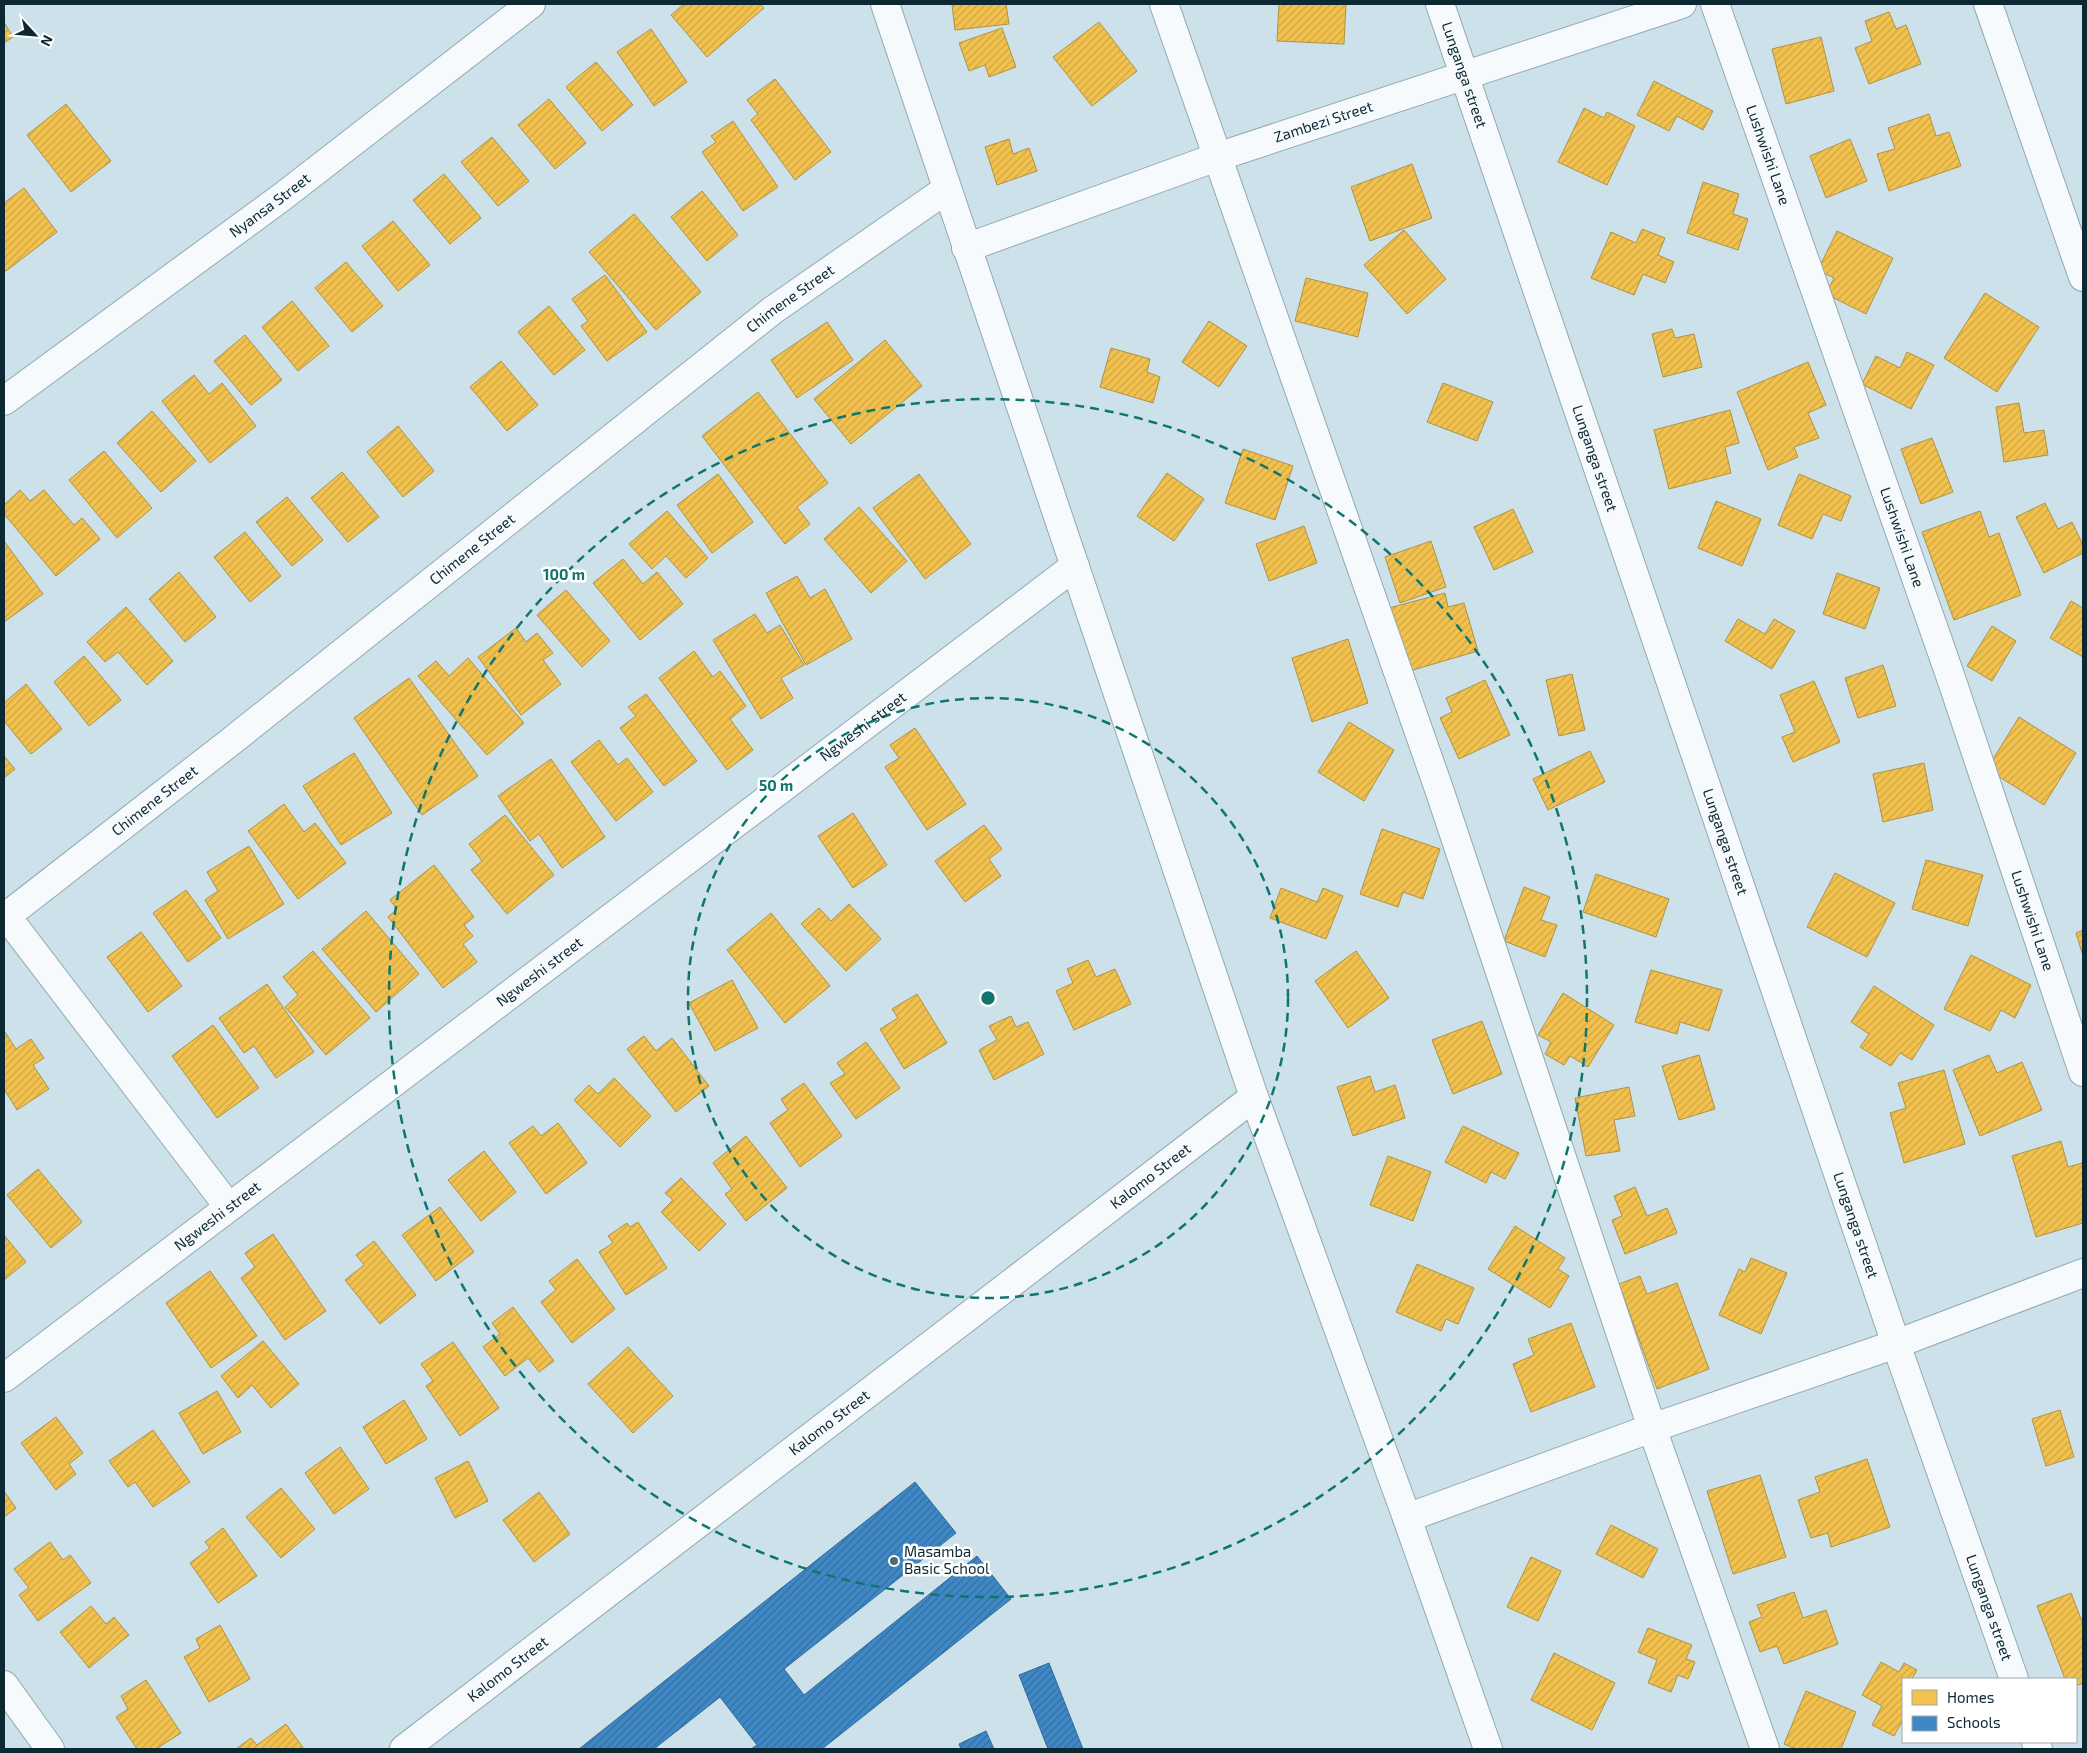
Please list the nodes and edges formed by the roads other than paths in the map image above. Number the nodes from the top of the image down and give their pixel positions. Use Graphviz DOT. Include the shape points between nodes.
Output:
graph roads {
  1 [pos="531,4"];
  2 [pos="884,4"];
  3 [pos="1164,4"];
  4 [pos="1440,4"];
  5 [pos="1682,4"];
  6 [pos="1715,4"];
  7 [pos="1988,4"];
  8 [pos="1465,76"];
  9 [pos="1217,157"];
  10 [pos="947,189"];
  11 [pos="966,248"];
  12 [pos="2083,276"];
  13 [pos="4,401"];
  14 [pos="1075,566"];
  15 [pos="5,915"];
  16 [pos="2083,1072"];
  17 [pos="1254,1096"];
  18 [pos="228,1206"];
  19 [pos="2083,1273"];
  20 [pos="1896,1344"];
  21 [pos="4,1378"];
  22 [pos="1652,1428"];
  23 [pos="1407,1518"];
  24 [pos="2014,1678"];
  25 [pos="4,1685"];
  26 [pos="50,1749"];
  27 [pos="404,1749"];
  28 [pos="1488,1749"];
  29 [pos="1765,1749"];
  1 -- 13 [label="street, Nyansa Street" via="282,197"];
  2 -- 10 [label="street"];
  3 -- 9 [label="street"];
  4 -- 8 [label="street, Lunganga street"];
  5 -- 8 [label="street, Zambezi Street"];
  6 -- 16 [label="street, Lushwishi Lane" via="1951,678"];
  7 -- 12 [label="street"];
  8 -- 9 [label="street, Zambezi Street"];
  8 -- 20 [label="street, Lunganga street"];
  9 -- 11 [label="street, Zambezi Street"];
  9 -- 22 [label="street" via="1440,792"];
  10 -- 11 [label="street"];
  10 -- 15 [label="street, Chimene Street" via="773,310 229,743"];
  11 -- 14 [label="street"];
  14 -- 17 [label="street"];
  14 -- 18 [label="street, Ngweshi street"];
  15 -- 18 [label="street"];
  17 -- 23 [label="street"];
  17 -- 27 [label="street, Kalomo Street"];
  18 -- 21 [label="street, Ngweshi street"];
  19 -- 20 [label="street"];
  20 -- 22 [label="street"];
  20 -- 24 [label="street, Lunganga street"];
  22 -- 23 [label="street"];
  22 -- 29 [label="street"];
  23 -- 28 [label="street"];
  25 -- 26 [label="street"];
}
